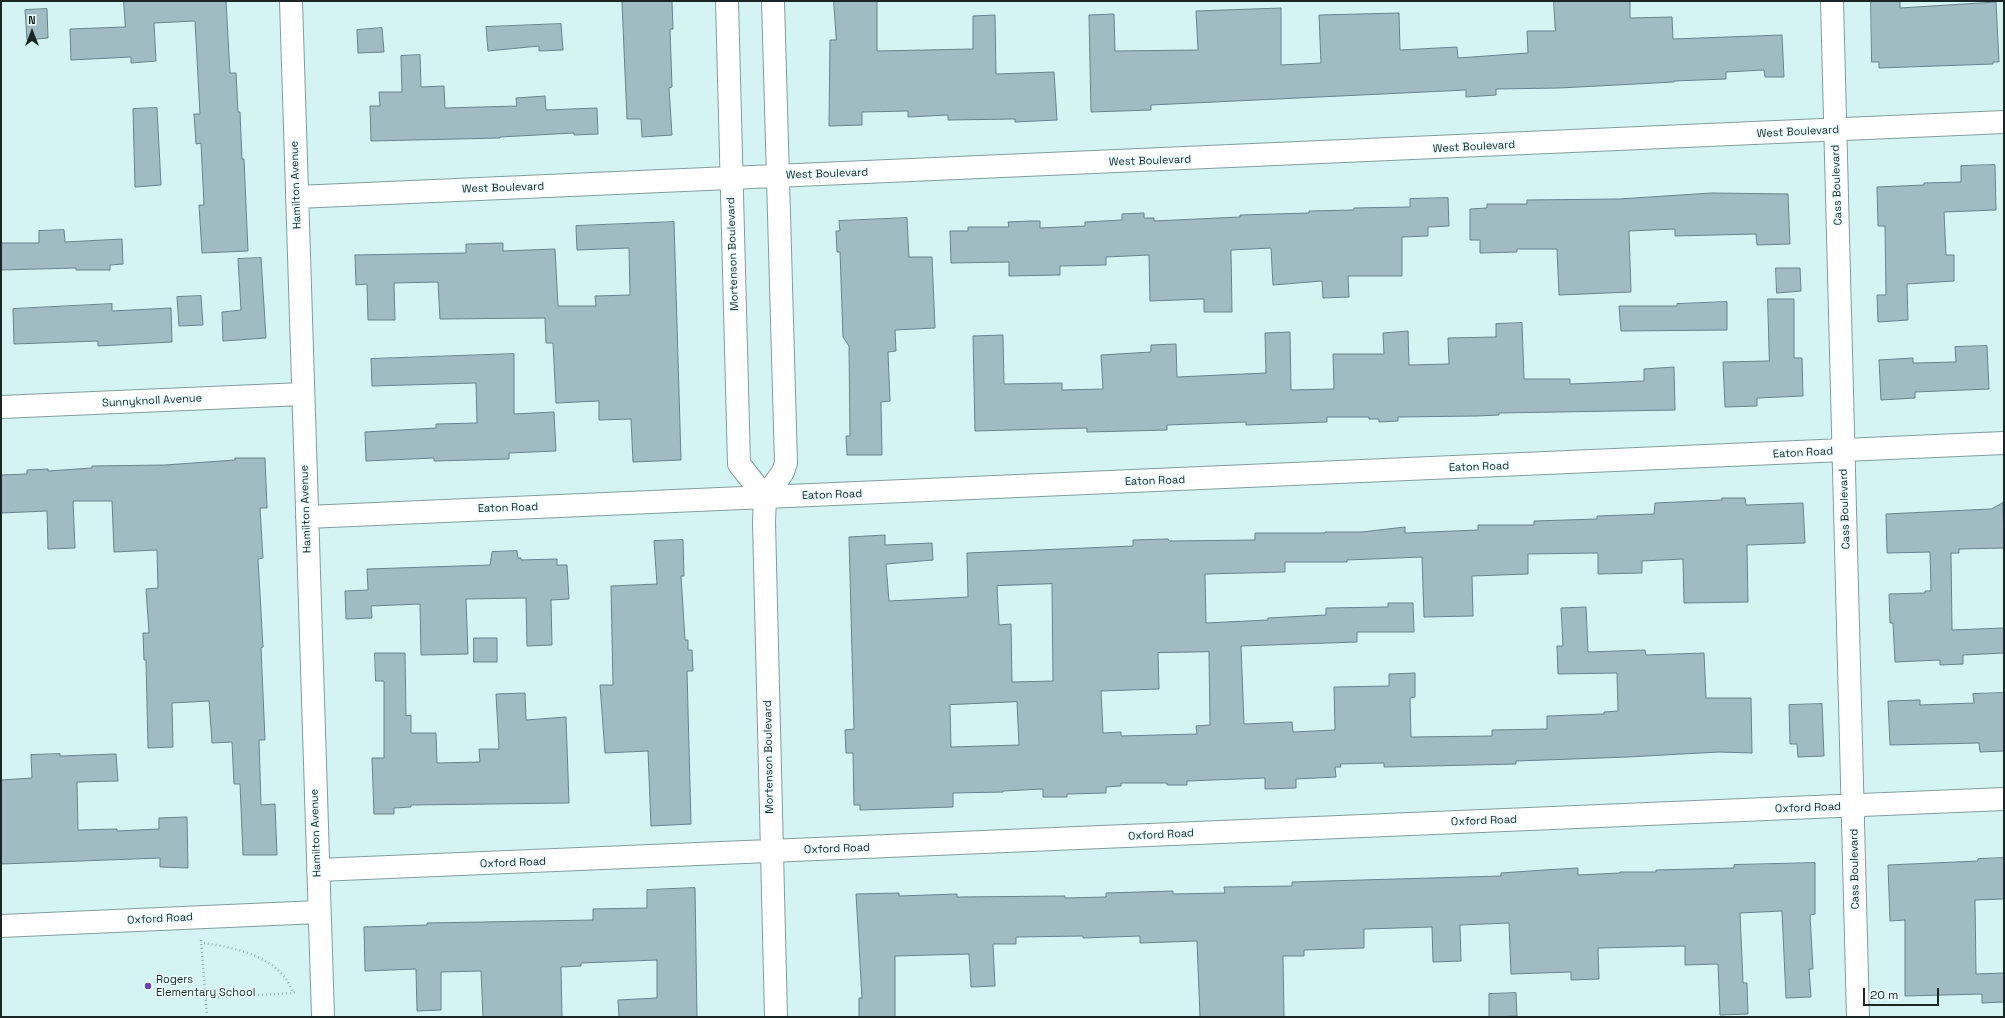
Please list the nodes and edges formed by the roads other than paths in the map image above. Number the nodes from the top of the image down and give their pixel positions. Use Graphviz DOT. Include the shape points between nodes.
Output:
graph roads {
  1 [pos="291,1"];
  2 [pos="727,1"];
  3 [pos="773,1"];
  4 [pos="1832,1"];
  5 [pos="2004,122"];
  6 [pos="1835,130"];
  7 [pos="778,176"];
  8 [pos="730,178"];
  9 [pos="297,197"];
  10 [pos="303,394"];
  11 [pos="1,408"];
  12 [pos="2004,444"];
  13 [pos="1843,451"];
  14 [pos="765,497"];
  15 [pos="307,517"];
  16 [pos="2004,799"];
  17 [pos="1853,806"];
  18 [pos="772,852"];
  19 [pos="318,870"];
  20 [pos="319,912"];
  21 [pos="1,926"];
  22 [pos="323,1017"];
  23 [pos="776,1017"];
  24 [pos="1858,1017"];
  1 -- 9 [label="street, Hamilton Avenue"];
  2 -- 8 [label="street, Mortenson Boulevard"];
  3 -- 7 [label="street"];
  4 -- 6 [label="street, Cass Boulevard"];
  5 -- 6 [label="street, West Boulevard"];
  6 -- 7 [label="street, West Boulevard"];
  6 -- 13 [label="street, Cass Boulevard"];
  7 -- 8 [label="street, West Boulevard"];
  7 -- 14 [label="street" via="786,463 783,472"];
  8 -- 9 [label="street, West Boulevard"];
  8 -- 14 [label="street, Mortenson Boulevard" via="739,464"];
  9 -- 10 [label="street, Hamilton Avenue"];
  10 -- 11 [label="street, Sunnyknoll Avenue"];
  10 -- 15 [label="street, Hamilton Avenue"];
  12 -- 13 [label="street, Eaton Road"];
  13 -- 14 [label="street, Eaton Road"];
  13 -- 17 [label="street, Cass Boulevard"];
  14 -- 15 [label="street, Eaton Road"];
  14 -- 18 [label="street, Mortenson Boulevard"];
  15 -- 19 [label="street, Hamilton Avenue"];
  16 -- 17 [label="street, Oxford Road"];
  17 -- 18 [label="street, Oxford Road"];
  17 -- 24 [label="street, Cass Boulevard"];
  18 -- 19 [label="street, Oxford Road"];
  18 -- 23 [label="street, Mortenson Boulevard"];
  19 -- 20 [label="street, Hamilton Avenue"];
  20 -- 21 [label="street, Oxford Road"];
  20 -- 22 [label="street, Hamilton Avenue"];
}
